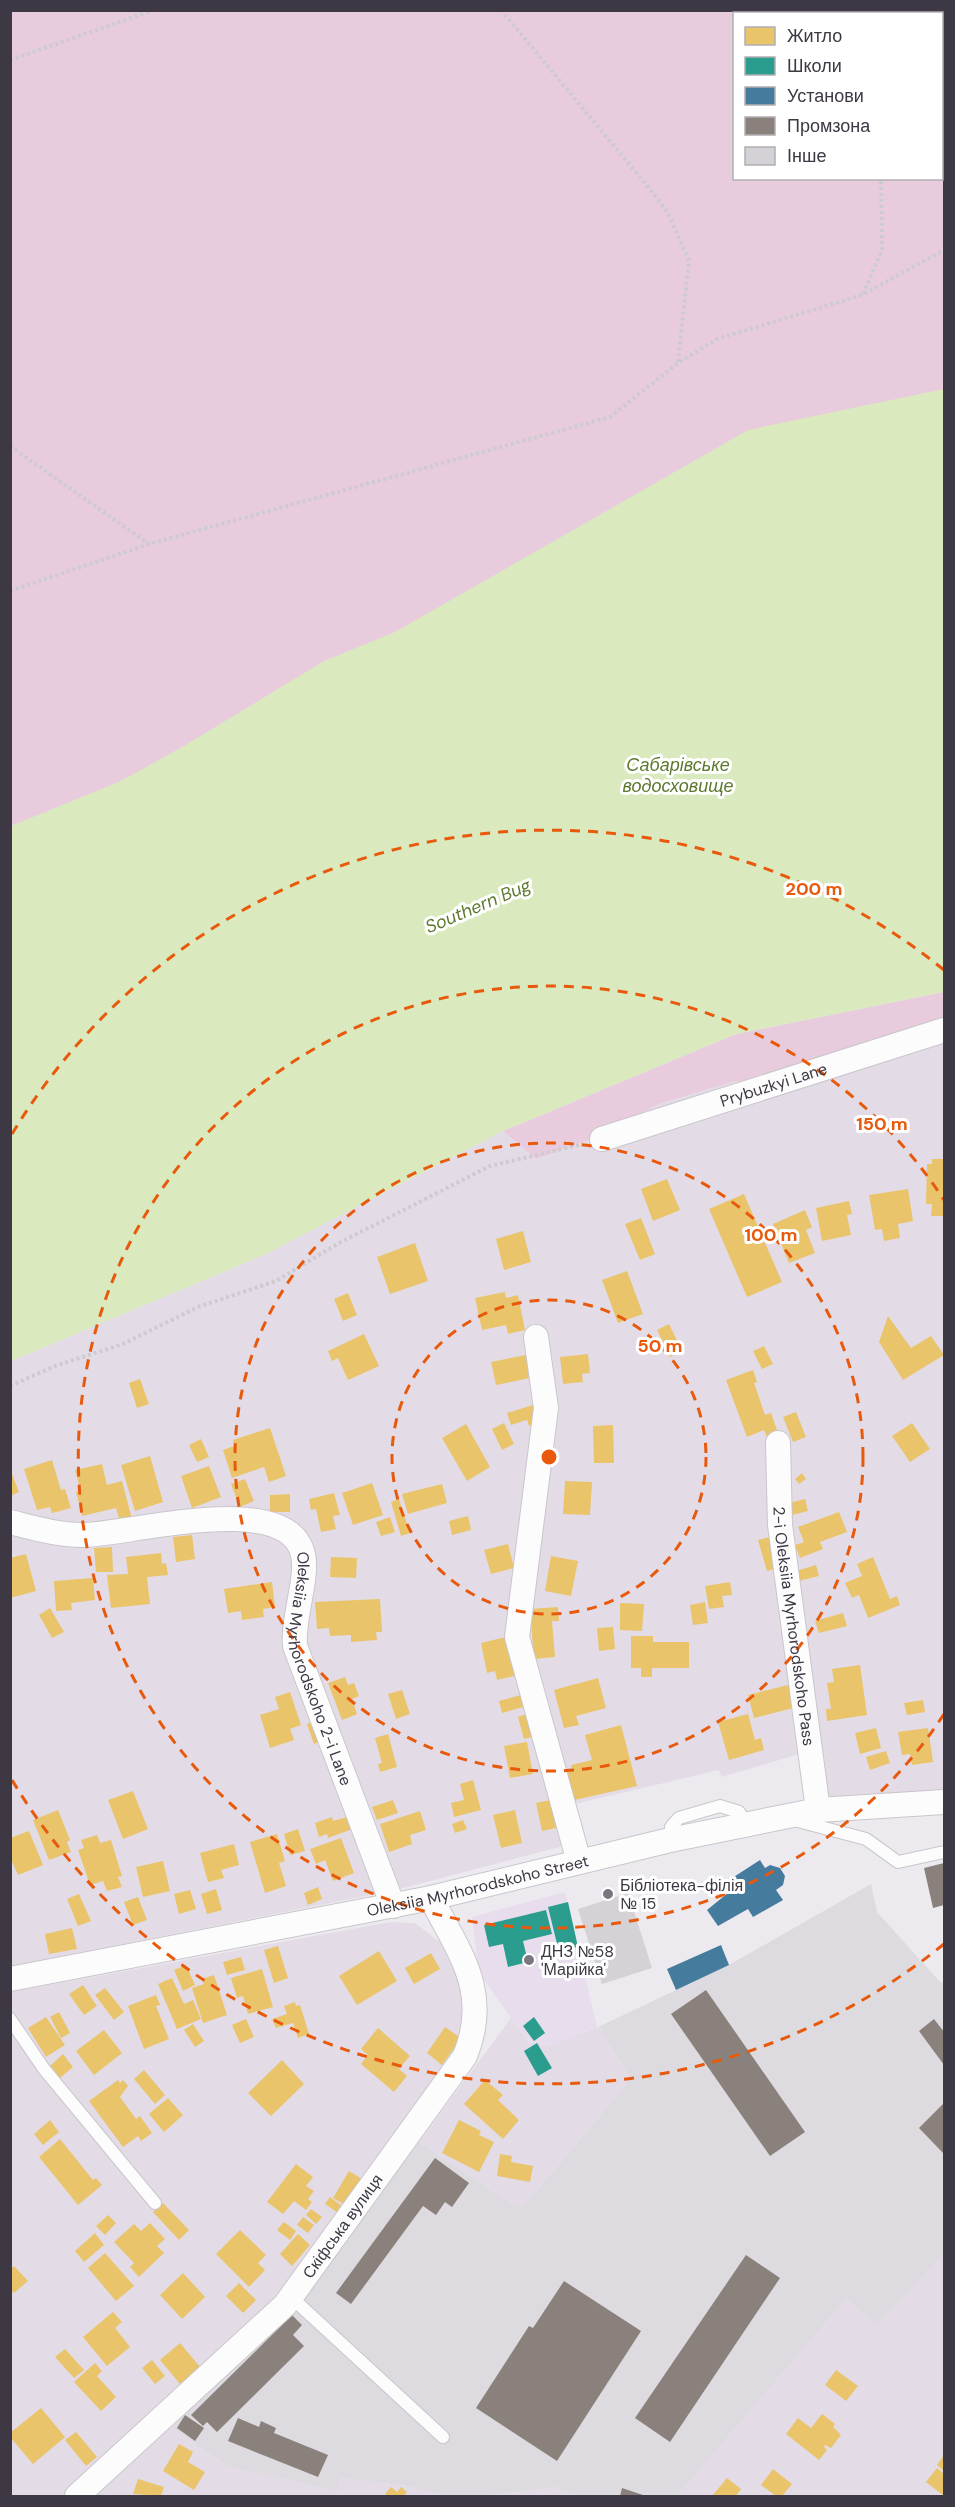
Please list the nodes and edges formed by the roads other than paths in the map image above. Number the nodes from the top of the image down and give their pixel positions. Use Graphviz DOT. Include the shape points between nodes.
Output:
graph roads {
  1 [pos="945,1030"];
  2 [pos="602,1139"];
  3 [pos="536,1337"];
  4 [pos="778,1443"];
  5 [pos="10,1522"];
  6 [pos="945,1802"];
  7 [pos="818,1810"];
  8 [pos="782,1817"];
  9 [pos="945,1852"];
  10 [pos="579,1862"];
  11 [pos="431,1898"];
  12 [pos="393,1906"];
  13 [pos="10,1979"];
  14 [pos="10,2019"];
  15 [pos="155,2203"];
  16 [pos="291,2297"];
  17 [pos="443,2437"];
  18 [pos="77,2496"];
  1 -- 2 [label="street, Prybuzkyi Lane"];
  3 -- 10 [label="street" via="546,1408 517,1637"];
  4 -- 7 [label="street, 2-i Oleksiia Myrhorodskoho Pass" via="780,1525"];
  5 -- 12 [label="street, Oleksiia Myrhorodskoho 2-i Lane" via="84,1535 190,1520 237,1519 262,1522 296,1539 304,1566 293,1629 295,1646"];
  6 -- 7 [label="street, Oleksiia Myrhorodskoho Street"];
  7 -- 8 [label="street, Oleksiia Myrhorodskoho Street"];
  8 -- 9 [label="lane" via="866,1839 898,1862"];
  8 -- 10 [label="street, Oleksiia Myrhorodskoho Street"];
  10 -- 11 [label="street, Oleksiia Myrhorodskoho Street"];
  11 -- 12 [label="street, Oleksiia Myrhorodskoho Street"];
  11 -- 16 [label="street, Скіфська вулиця" via="469,1972 476,2003 475,2032 465,2056"];
  12 -- 13 [label="street, Oleksiia Myrhorodskoho Street"];
  14 -- 15 [label="lane" via="44,2068"];
  16 -- 17 [label="lane"];
  16 -- 18 [label="street, Скіфська вулиця"];
}
